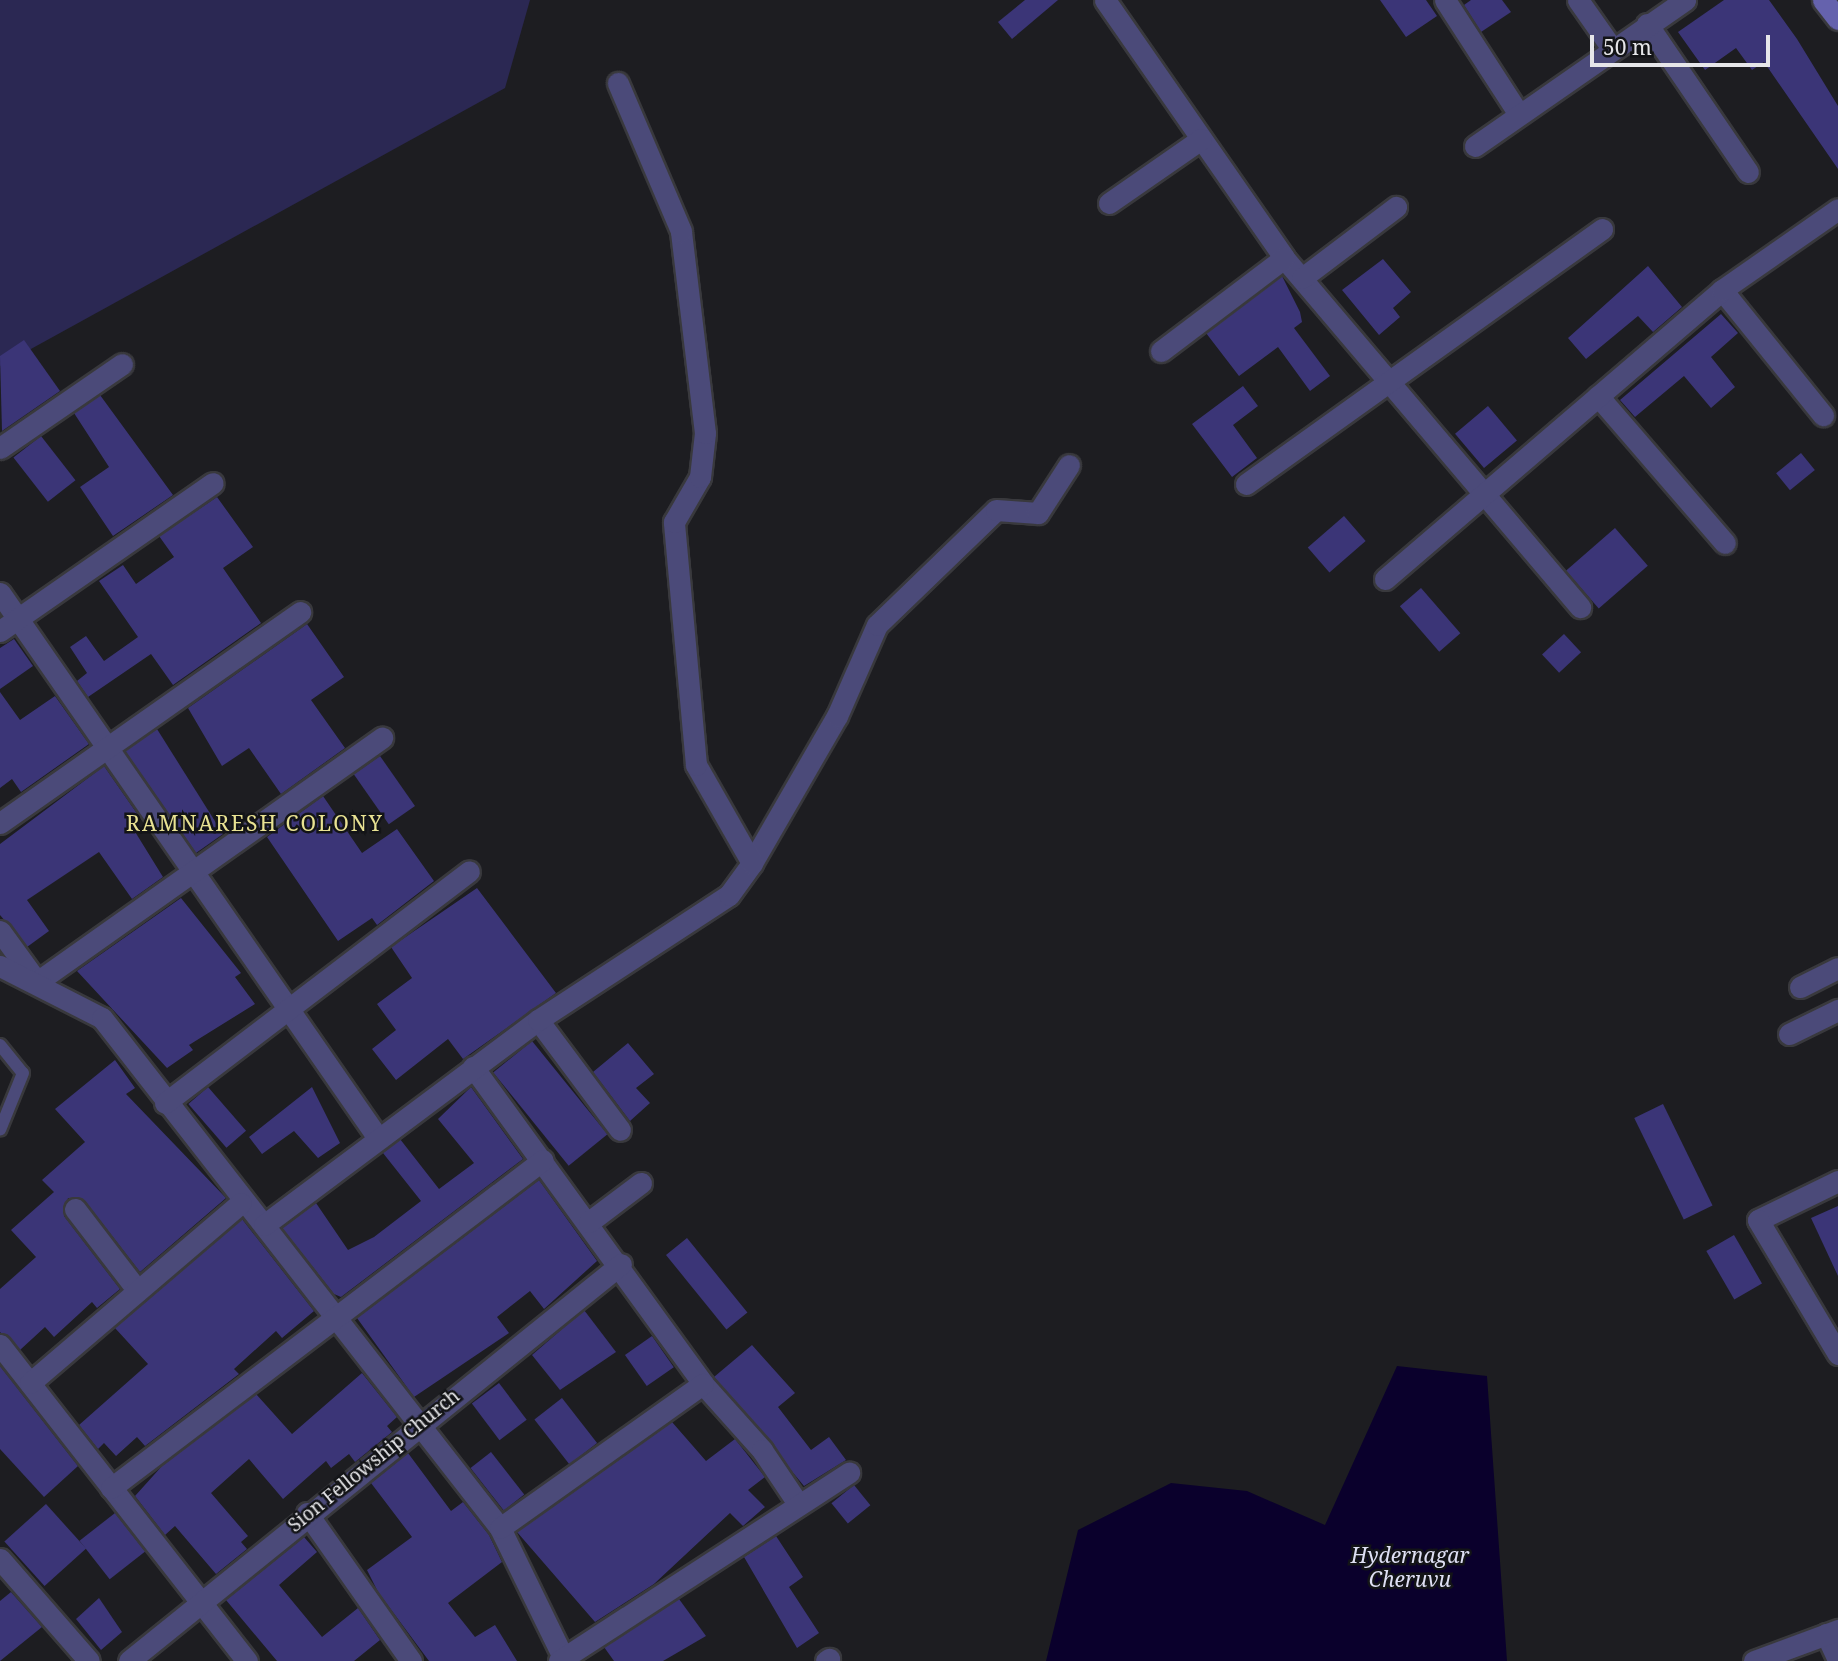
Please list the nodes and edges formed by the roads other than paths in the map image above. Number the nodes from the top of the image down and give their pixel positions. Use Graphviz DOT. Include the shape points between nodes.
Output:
graph roads {
  1 [pos="1105,0"];
  2 [pos="1445,0"];
  3 [pos="1578,0"];
  4 [pos="1685,0"];
  5 [pos="1823,0"];
  6 [pos="1838,19"];
  7 [pos="1647,24"];
  8 [pos="1611,47"];
  9 [pos="618,83"];
  10 [pos="1518,113"];
  11 [pos="1201,139"];
  12 [pos="1475,146"];
  13 [pos="1748,172"];
  14 [pos="1108,203"];
  15 [pos="1396,207"];
  16 [pos="1838,209"];
  17 [pos="1602,229"];
  18 [pos="1284,258"];
  19 [pos="1302,278"];
  20 [pos="1722,290"];
  21 [pos="1161,351"];
  22 [pos="122,364"];
  23 [pos="1394,380"];
  24 [pos="1598,396"];
  25 [pos="1823,415"];
  26 [pos="0,448"];
  27 [pos="1069,466"];
  28 [pos="213,483"];
  29 [pos="1246,484"];
  30 [pos="1484,492"];
  31 [pos="1725,543"];
  32 [pos="1385,579"];
  33 [pos="0,593"];
  34 [pos="1580,607"];
  35 [pos="300,612"];
  36 [pos="8,624"];
  37 [pos="382,738"];
  38 [pos="107,747"];
  39 [pos="0,823"];
  40 [pos="752,863"];
  41 [pos="469,871"];
  42 [pos="190,873"];
  43 [pos="0,931"];
  44 [pos="0,966"];
  45 [pos="1838,968"];
  46 [pos="37,982"];
  47 [pos="1800,987"];
  48 [pos="285,1006"];
  49 [pos="1838,1010"];
  50 [pos="538,1020"];
  51 [pos="1789,1034"];
  52 [pos="0,1045"];
  53 [pos="473,1067"];
  54 [pos="165,1103"];
  55 [pos="0,1130"];
  56 [pos="620,1130"];
  57 [pos="378,1138"];
  58 [pos="543,1160"];
  59 [pos="1838,1181"];
  60 [pos="641,1183"];
  61 [pos="241,1203"];
  62 [pos="75,1209"];
  63 [pos="589,1222"];
  64 [pos="264,1225"];
  65 [pos="621,1264"];
  66 [pos="138,1291"];
  67 [pos="334,1314"];
  68 [pos="0,1345"];
  69 [pos="1838,1354"];
  70 [pos="30,1383"];
  71 [pos="703,1384"];
  72 [pos="419,1424"];
  73 [pos="849,1473"];
  74 [pos="111,1488"];
  75 [pos="799,1505"];
  76 [pos="307,1513"];
  77 [pos="500,1528"];
  78 [pos="0,1559"];
  79 [pos="203,1602"];
  80 [pos="1832,1632"];
  81 [pos="563,1660"];
  82 [pos="1838,1660"];
  83 [pos="89,1661"];
  84 [pos="129,1661"];
  85 [pos="247,1661"];
  86 [pos="411,1661"];
  87 [pos="1754,1661"];
  1 -- 11 [label="street"];
  2 -- 10 [label="street"];
  3 -- 8 [label="street"];
  4 -- 7 [label="street"];
  5 -- 6 [label="main road"];
  7 -- 8 [label="street"];
  7 -- 13 [label="street"];
  8 -- 10 [label="street"];
  9 -- 40 [label="street" via="681,231 705,433 700,477 674,522 696,765"];
  10 -- 12 [label="street"];
  11 -- 14 [label="street"];
  11 -- 18 [label="street"];
  15 -- 19 [label="street"];
  16 -- 20 [label="street"];
  17 -- 23 [label="street"];
  18 -- 19 [label="street"];
  18 -- 21 [label="street"];
  19 -- 23 [label="street"];
  20 -- 24 [label="street"];
  20 -- 25 [label="street"];
  22 -- 26 [label="street"];
  23 -- 29 [label="street"];
  23 -- 30 [label="street"];
  24 -- 30 [label="street"];
  24 -- 31 [label="street"];
  27 -- 40 [label="street" via="1038,513 996,510 877,625 837,716"];
  28 -- 36 [label="street"];
  30 -- 32 [label="street"];
  30 -- 34 [label="street"];
  33 -- 36 [label="street"];
  35 -- 38 [label="street"];
  36 -- 38 [label="street"];
  37 -- 42 [label="street"];
  38 -- 39 [label="street"];
  38 -- 42 [label="street"];
  40 -- 50 [label="street" via="729,895"];
  41 -- 48 [label="street"];
  42 -- 46 [label="street"];
  42 -- 48 [label="street"];
  43 -- 46 [label="street"];
  44 -- 46 [label="street"];
  45 -- 47 [label="street"];
  46 -- 54 [label="street" via="102,1018"];
  48 -- 54 [label="street"];
  48 -- 57 [label="street"];
  49 -- 51 [label="street"];
  50 -- 53 [label="street"];
  50 -- 56 [label="street"];
  52 -- 55 [label="lane" via="23,1073"];
  53 -- 57 [label="street"];
  53 -- 58 [label="street"];
  54 -- 61 [label="street"];
  57 -- 64 [label="street"];
  58 -- 63 [label="street"];
  58 -- 67 [label="street"];
  59 -- 69 [label="street" via="1758,1220"];
  60 -- 63 [label="street"];
  61 -- 64 [label="street"];
  61 -- 66 [label="street"];
  62 -- 66 [label="street"];
  63 -- 65 [label="street"];
  64 -- 67 [label="street"];
  65 -- 71 [label="street"];
  65 -- 72 [label="street, Sion Fellowship Church"];
  66 -- 70 [label="street"];
  67 -- 72 [label="street"];
  67 -- 74 [label="street"];
  68 -- 70 [label="street"];
  70 -- 74 [label="street"];
  71 -- 75 [label="street" via="762,1450"];
  71 -- 77 [label="street"];
  72 -- 76 [label="street, Sion Fellowship Church"];
  72 -- 77 [label="street"];
  73 -- 75 [label="street"];
  74 -- 79 [label="street"];
  75 -- 81 [label="street"];
  76 -- 79 [label="street, Sion Fellowship Church"];
  76 -- 86 [label="street"];
  77 -- 81 [label="street"];
  78 -- 83 [label="street"];
  79 -- 84 [label="street, Sion Fellowship Church"];
  79 -- 85 [label="street"];
  80 -- 82 [label="street"];
  80 -- 87 [label="street"];
}
